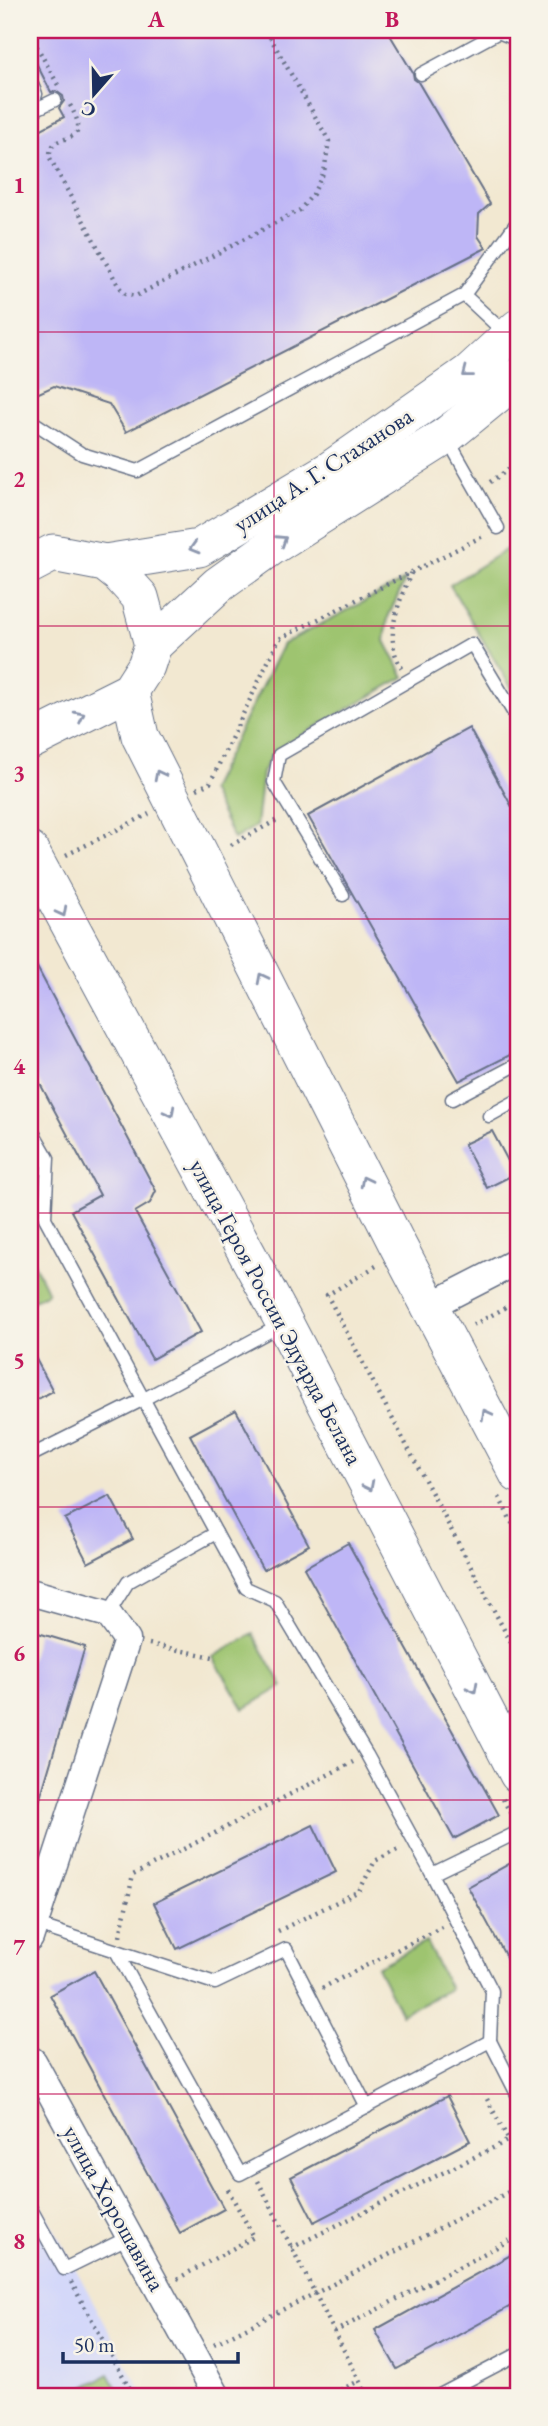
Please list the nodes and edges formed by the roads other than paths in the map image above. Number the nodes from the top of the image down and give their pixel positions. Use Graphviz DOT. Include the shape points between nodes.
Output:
graph roads {
  1 [pos="496,31"];
  2 [pos="518,40"];
  3 [pos="421,74"];
  4 [pos="30,80"];
  5 [pos="61,96"];
  6 [pos="30,112"];
  7 [pos="518,221"];
  8 [pos="464,295"];
  9 [pos="514,332"];
  10 [pos="518,377"];
  11 [pos="30,420"];
  12 [pos="446,436"];
  13 [pos="498,528"];
  14 [pos="37,551"];
  15 [pos="105,563"];
  16 [pos="153,645"];
  17 [pos="130,691"];
  18 [pos="518,720"];
  19 [pos="30,741"];
  20 [pos="34,860"];
  21 [pos="343,895"];
  22 [pos="518,1064"];
  23 [pos="452,1099"];
  24 [pos="518,1100"];
  25 [pos="489,1116"];
  26 [pos="30,1127"];
  27 [pos="518,1261"];
  28 [pos="430,1306"];
  29 [pos="285,1324"];
  30 [pos="144,1399"];
  31 [pos="30,1456"];
  32 [pos="518,1474"];
  33 [pos="216,1533"];
  34 [pos="30,1592"];
  35 [pos="108,1614"];
  36 [pos="518,1774"];
  37 [pos="518,1832"];
  38 [pos="432,1874"];
  39 [pos="32,1931"];
  40 [pos="116,1951"];
  41 [pos="490,2041"];
  42 [pos="30,2059"];
  43 [pos="518,2096"];
  44 [pos="367,2107"];
  45 [pos="30,2207"];
  46 [pos="129,2237"];
  47 [pos="518,2354"];
  48 [pos="217,2396"];
  49 [pos="438,2396"];
  1 -- 2 [label="lane"];
  1 -- 3 [label="lane"];
  4 -- 6 [label="lane" via="36,94"];
  5 -- 6 [label="lane"];
  7 -- 8 [label="lane"];
  8 -- 9 [label="lane"];
  8 -- 11 [label="lane" via="138,471 82,454"];
  9 -- 15 [label="street, улица А. Г. Стаханова, one-way" via="469,373 330,470 199,548"];
  10 -- 12 [label="street, улица А. Г. Стаханова"];
  12 -- 13 [label="lane"];
  16 -- 12 [label="street, улица А. Г. Стаханова, one-way" via="218,585 274,545"];
  14 -- 15 [label="street"];
  15 -- 16 [label="street" via="140,597"];
  16 -- 17 [label="street"];
  19 -- 17 [label="street, one-way"];
  28 -- 17 [label="street, one-way" via="140,736"];
  18 -- 21 [label="lane" via="472,644 279,755 274,782"];
  20 -- 29 [label="street, улица Героя России Эдуарда Белана, one-way"];
  22 -- 23 [label="lane"];
  24 -- 25 [label="lane"];
  26 -- 30 [label="lane" via="48,1158 45,1218"];
  27 -- 28 [label="street"];
  32 -- 28 [label="street, one-way"];
  29 -- 30 [label="lane"];
  29 -- 36 [label="street, улица Героя России Эдуарда Белана, one-way"];
  30 -- 31 [label="lane"];
  30 -- 33 [label="lane"];
  33 -- 35 [label="lane" via="128,1582"];
  33 -- 38 [label="lane" via="246,1588 275,1601"];
  34 -- 35 [label="street"];
  35 -- 39 [label="street" via="127,1640"];
  37 -- 38 [label="lane"];
  38 -- 41 [label="lane" via="492,1991"];
  39 -- 40 [label="lane"];
  40 -- 44 [label="lane" via="215,1983 286,1949"];
  40 -- 44 [label="lane" via="240,2174"];
  41 -- 43 [label="lane"];
  41 -- 44 [label="lane"];
  42 -- 46 [label="street, улица Хорошавина"];
  45 -- 46 [label="lane" via="64,2269"];
  46 -- 48 [label="street, улица Хорошавина"];
  47 -- 49 [label="lane"];
}
